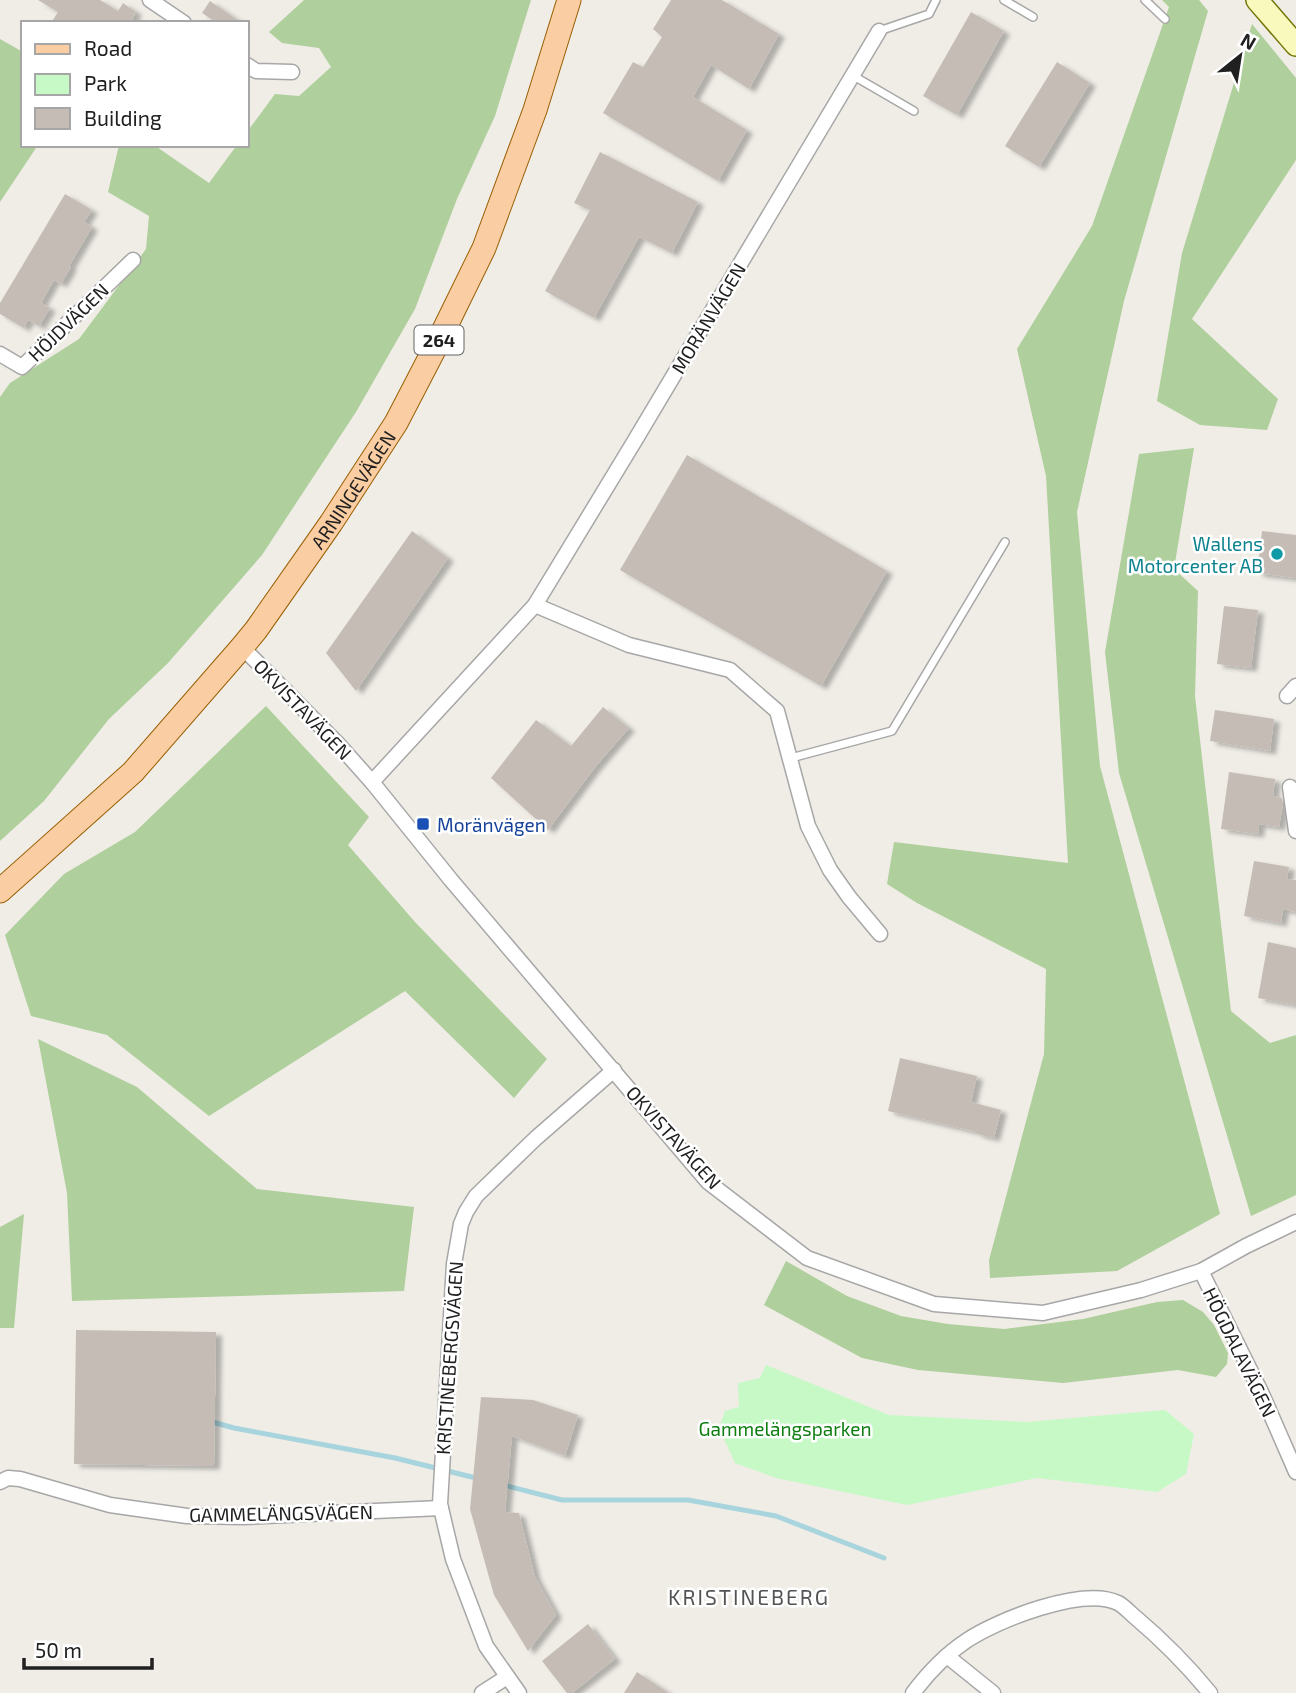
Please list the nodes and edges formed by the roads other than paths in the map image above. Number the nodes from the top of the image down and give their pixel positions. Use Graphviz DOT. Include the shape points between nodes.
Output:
graph roads {
  1 [pos="569,0"];
  2 [pos="936,0"];
  3 [pos="1004,0"];
  4 [pos="1145,0"];
  5 [pos="1257,0"];
  6 [pos="157,2"];
  7 [pos="1033,17"];
  8 [pos="1165,19"];
  9 [pos="181,21"];
  10 [pos="879,31"];
  11 [pos="1296,45"];
  12 [pos="248,66"];
  13 [pos="292,72"];
  14 [pos="852,75"];
  15 [pos="914,111"];
  16 [pos="133,260"];
  17 [pos="0,354"];
  18 [pos="1005,542"];
  19 [pos="535,605"];
  20 [pos="242,647"];
  21 [pos="791,758"];
  22 [pos="372,782"];
  23 [pos="1290,787"];
  24 [pos="1296,831"];
  25 [pos="0,891"];
  26 [pos="880,934"];
  27 [pos="614,1070"];
  28 [pos="1296,1222"];
  29 [pos="1201,1271"];
  30 [pos="1296,1472"];
  31 [pos="0,1482"];
  32 [pos="441,1508"];
  33 [pos="947,1656"];
  34 [pos="507,1677"];
  35 [pos="482,1693"];
  36 [pos="519,1693"];
  37 [pos="913,1693"];
  38 [pos="993,1693"];
  39 [pos="1210,1693"];
  1 -- 20 [label="main road, ARNINGEVÄGEN / 264" via="535,110 484,248 437,344 396,423"];
  2 -- 10 [label="lane" via="929,14"];
  3 -- 7 [label="lane"];
  4 -- 8 [label="lane"];
  5 -- 11 [label="main road"];
  6 -- 9 [label="street"];
  10 -- 14 [label="street, MORÄNVÄGEN"];
  12 -- 13 [label="street" via="256,71"];
  14 -- 15 [label="lane"];
  14 -- 19 [label="street, MORÄNVÄGEN"];
  16 -- 17 [label="street, HÖJDVÄGEN" via="22,367"];
  18 -- 21 [label="lane" via="892,731"];
  19 -- 21 [label="street" via="629,645 730,670 777,711"];
  19 -- 22 [label="street, MORÄNVÄGEN"];
  20 -- 22 [label="street, OKVISTAVÄGEN"];
  20 -- 25 [label="main road, ARNINGEVÄGEN / 264" via="133,772"];
  21 -- 26 [label="street" via="808,826 830,870"];
  22 -- 27 [label="street, OKVISTAVÄGEN"];
  23 -- 24 [label="street"];
  27 -- 29 [label="street, OKVISTAVÄGEN" via="708,1182 807,1258 933,1304 1043,1313"];
  27 -- 32 [label="street, KRISTINEBERGSVÄGEN" via="489,1181 461,1224 454,1264"];
  28 -- 29 [label="street, OKVISTAVÄGEN"];
  29 -- 30 [label="street, HÖGDALAVÄGEN"];
  31 -- 32 [label="street, GAMMELÄNGSVÄGEN" via="20,1479 110,1505 187,1516"];
  32 -- 34 [label="street, KRISTINEBERGSVÄGEN" via="453,1559 486,1646"];
  33 -- 37 [label="street"];
  33 -- 38 [label="street"];
  33 -- 39 [label="street" via="967,1640 1013,1618 1099,1598 1119,1604 1135,1617"];
  34 -- 35 [label="street"];
  34 -- 36 [label="street, KRISTINEBERGSVÄGEN"];
}
